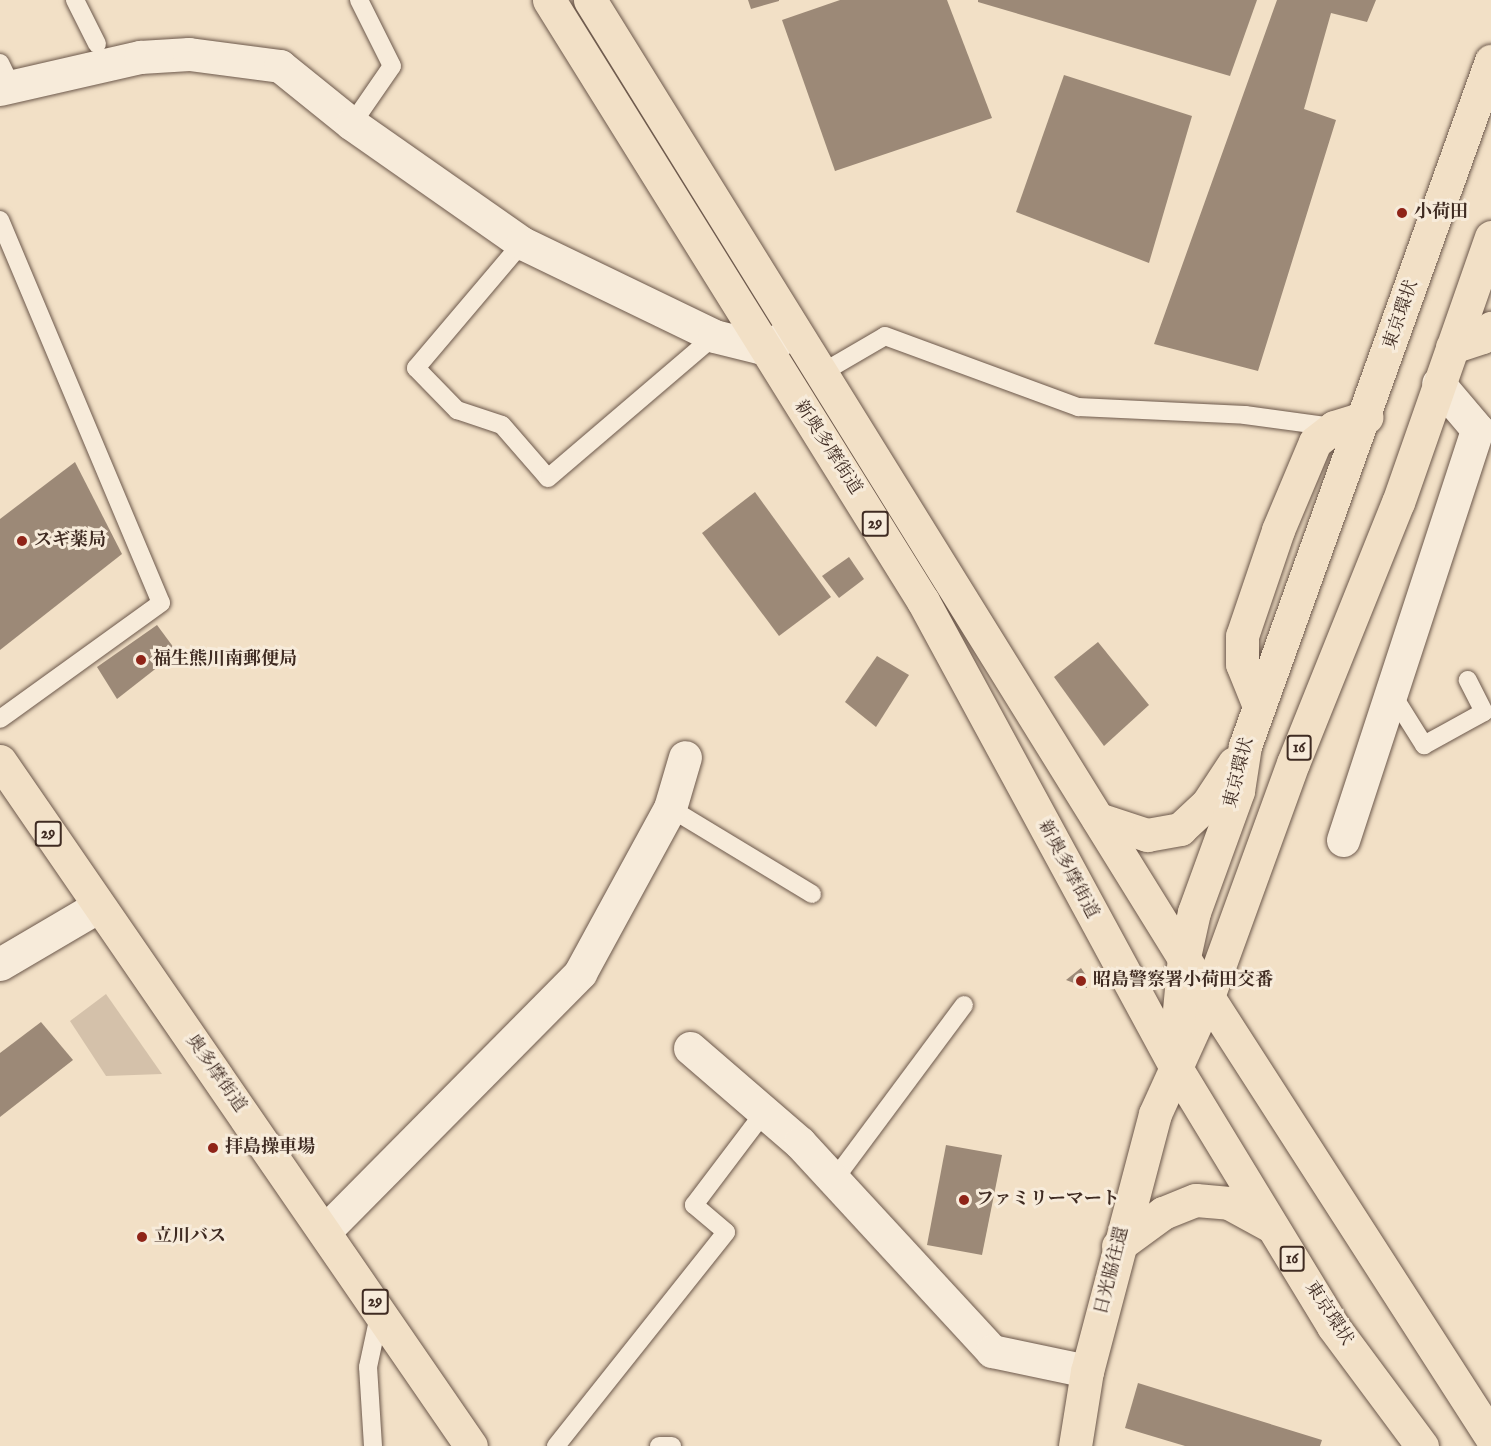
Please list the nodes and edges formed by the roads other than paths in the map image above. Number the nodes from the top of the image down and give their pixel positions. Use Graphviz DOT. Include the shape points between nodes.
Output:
graph roads {
  1 [pos="75,0"];
  2 [pos="359,0"];
  3 [pos="549,0"];
  4 [pos="590,0"];
  5 [pos="97,44"];
  6 [pos="1491,61"];
  7 [pos="4,80"];
  8 [pos="352,124"];
  9 [pos="0,220"];
  10 [pos="1491,237"];
  11 [pos="522,243"];
  12 [pos="1491,328"];
  13 [pos="795,332"];
  14 [pos="714,336"];
  15 [pos="1452,347"];
  16 [pos="762,348"];
  17 [pos="820,374"];
  18 [pos="1438,383"];
  19 [pos="1366,417"];
  20 [pos="1334,427"];
  21 [pos="1477,467"];
  22 [pos="1468,680"];
  23 [pos="1394,697"];
  24 [pos="1259,706"];
  25 [pos="1487,714"];
  26 [pos="0,719"];
  27 [pos="1245,746"];
  28 [pos="685,757"];
  29 [pos="0,761"];
  30 [pos="670,808"];
  31 [pos="1098,819"];
  32 [pos="1343,840"];
  33 [pos="812,894"];
  34 [pos="97,907"];
  35 [pos="1184,957"];
  36 [pos="0,964"];
  37 [pos="1208,997"];
  38 [pos="964,1005"];
  39 [pos="690,1048"];
  40 [pos="1174,1064"];
  41 [pos="765,1111"];
  42 [pos="834,1180"];
  43 [pos="1273,1228"];
  44 [pos="325,1231"];
  45 [pos="1118,1246"];
  46 [pos="380,1310"];
  47 [pos="1087,1371"];
  48 [pos="1488,1421"];
  49 [pos="373,1446"];
  50 [pos="471,1446"];
  51 [pos="556,1446"];
  52 [pos="658,1446"];
  53 [pos="672,1446"];
  54 [pos="1075,1446"];
  55 [pos="1422,1446"];
  1 -- 5 [label="lane"];
  2 -- 8 [label="lane" via="392,66"];
  3 -- 16 [label="main road, 新奥多摩街道 / 29"];
  4 -- 13 [label="main road, 新奥多摩街道 / 29"];
  6 -- 19 [label="main road, 東京環状"];
  7 -- 8 [label="street" via="140,57 189,54 280,66"];
  8 -- 11 [label="street"];
  9 -- 26 [label="lane" via="160,603"];
  10 -- 15 [label="main road, 16"];
  11 -- 14 [label="street"];
  11 -- 14 [label="lane" via="416,368 457,410 502,425 548,478"];
  12 -- 15 [label="main road" via="1482,337"];
  13 -- 16 [label="street"];
  13 -- 17 [label="main road, 新奥多摩街道 / 29"];
  14 -- 16 [label="street"];
  15 -- 18 [label="main road, 16"];
  16 -- 40 [label="main road, 新奥多摩街道 / 29" via="923,601"];
  17 -- 20 [label="lane" via="885,336 1078,407 1245,415"];
  17 -- 31 [label="main road, 新奥多摩街道 / 29"];
  18 -- 21 [label="street" via="1477,429"];
  18 -- 37 [label="main road, 16"];
  19 -- 20 [label="main road"];
  19 -- 24 [label="main road, 東京環状"];
  20 -- 24 [label="main road" via="1315,442 1306,460 1245,622 1242,664"];
  21 -- 23 [label="street"];
  22 -- 25 [label="lane"];
  23 -- 25 [label="lane" via="1424,745"];
  23 -- 32 [label="street"];
  24 -- 27 [label="main road, 東京環状"];
  27 -- 31 [label="main road" via="1207,804 1180,829 1147,835"];
  27 -- 35 [label="main road, 東京環状" via="1238,791 1194,912"];
  28 -- 30 [label="street"];
  29 -- 34 [label="main road, 奥多摩街道 / 29"];
  30 -- 33 [label="lane"];
  30 -- 44 [label="street" via="580,973"];
  31 -- 35 [label="main road, 新奥多摩街道 / 29"];
  34 -- 36 [label="street"];
  34 -- 44 [label="main road, 奥多摩街道 / 29"];
  35 -- 37 [label="main road, 新奥多摩街道 / 29"];
  35 -- 40 [label="main road, 東京環状"];
  37 -- 40 [label="main road"];
  37 -- 48 [label="main road"];
  38 -- 42 [label="lane"];
  39 -- 41 [label="street"];
  40 -- 43 [label="main road, 東京環状 / 16"];
  40 -- 45 [label="main road, 日光脇往還"];
  41 -- 42 [label="street"];
  41 -- 51 [label="lane" via="694,1205 726,1232"];
  42 -- 47 [label="street" via="992,1351"];
  43 -- 45 [label="main road" via="1229,1203 1196,1200 1163,1213"];
  43 -- 55 [label="main road, 東京環状 / 16" via="1333,1326"];
  44 -- 46 [label="main road, 奥多摩街道 / 29"];
  45 -- 47 [label="main road, 日光脇往還"];
  46 -- 49 [label="lane" via="368,1367"];
  46 -- 50 [label="main road, 奥多摩街道 / 29"];
  47 -- 54 [label="main road, 日光脇往還"];
  52 -- 53 [label="lane"];
}
